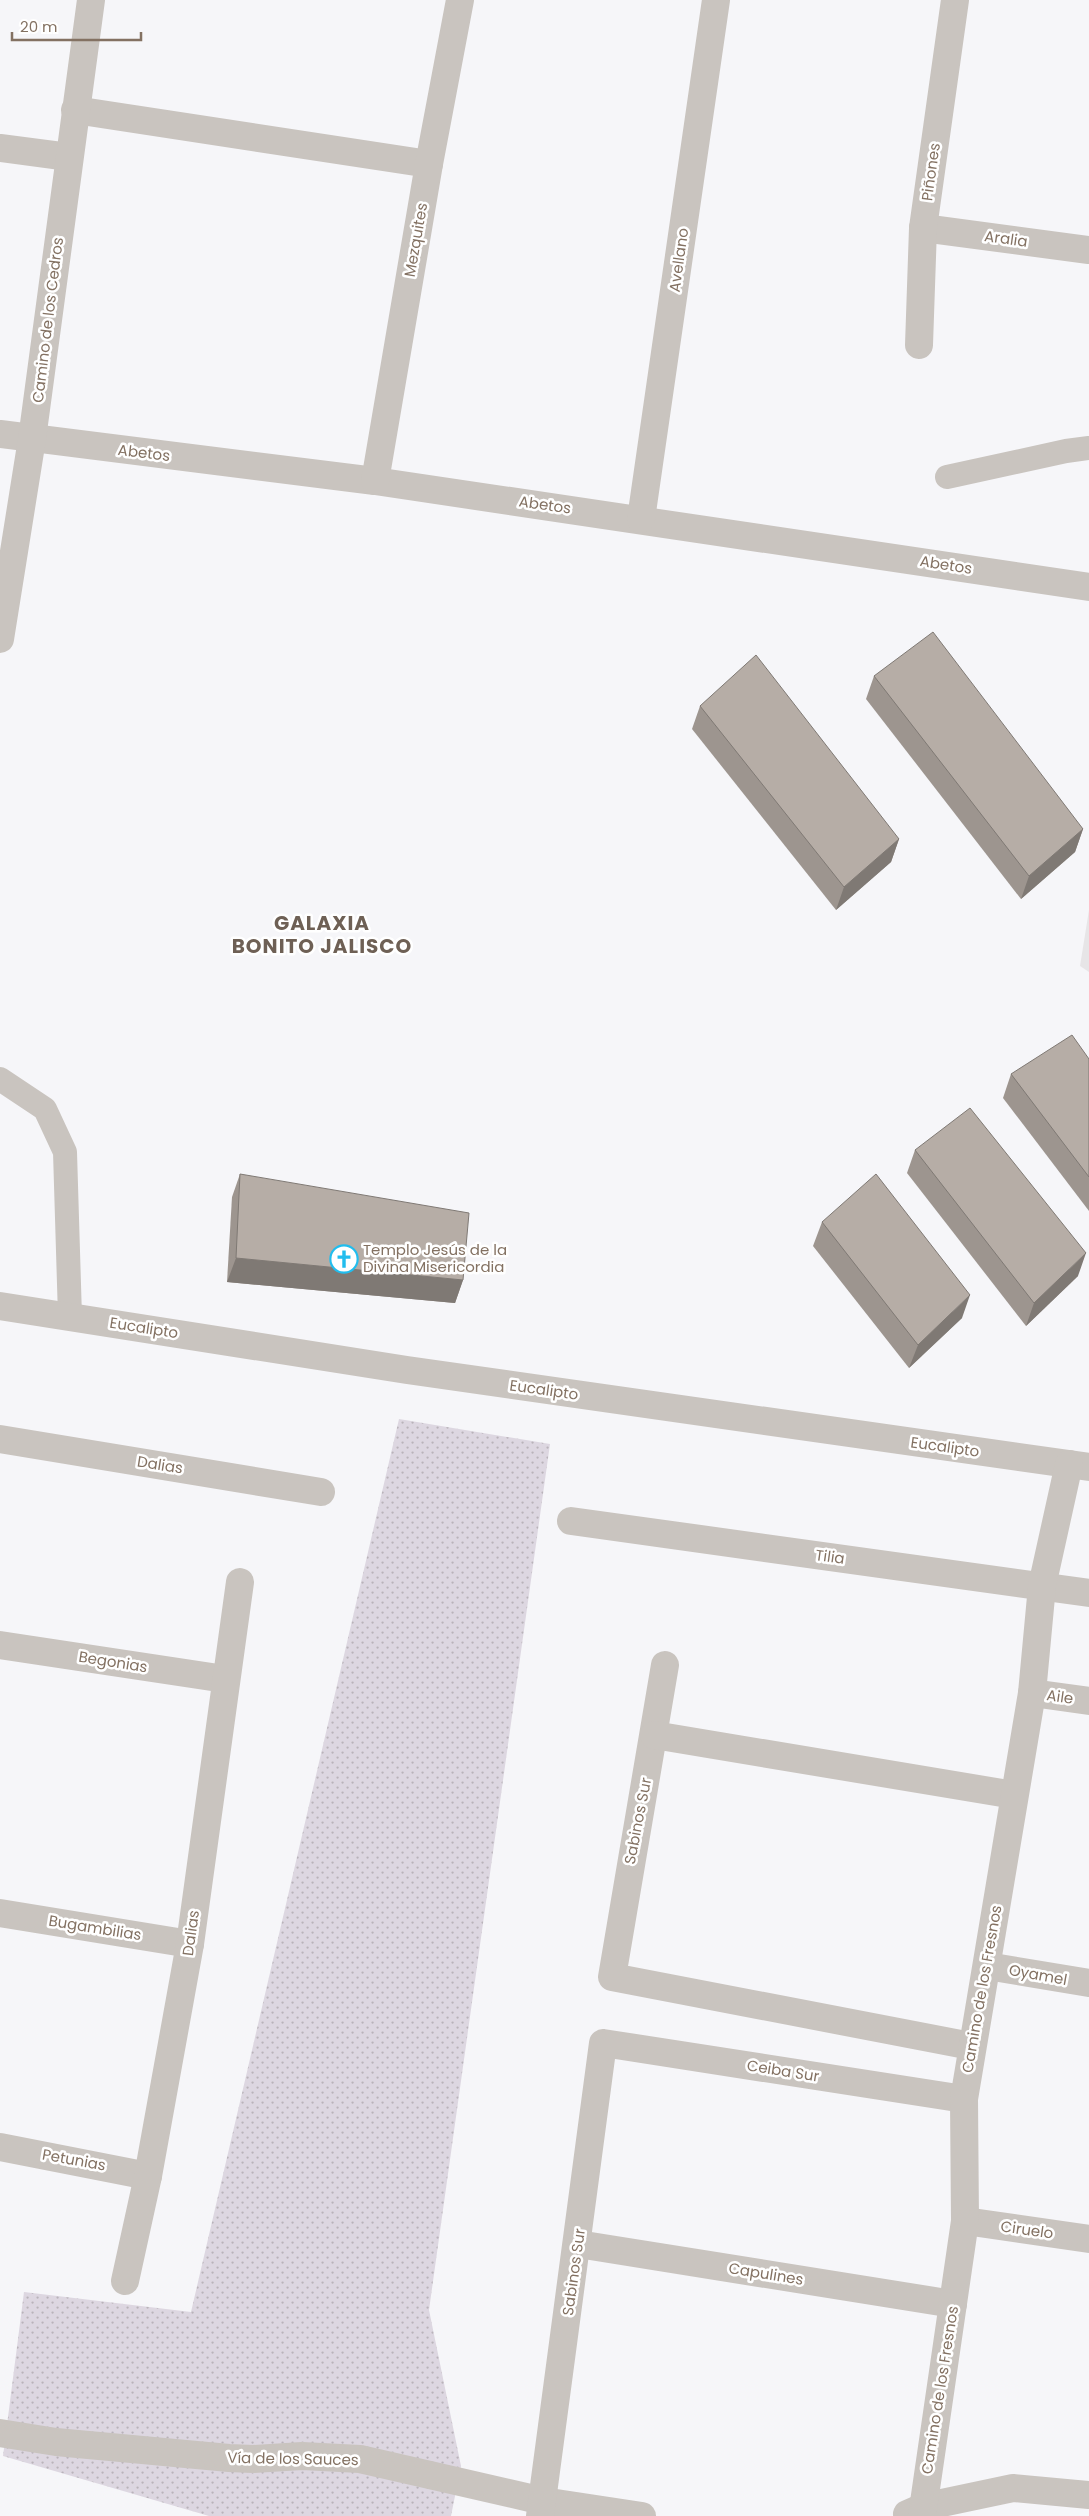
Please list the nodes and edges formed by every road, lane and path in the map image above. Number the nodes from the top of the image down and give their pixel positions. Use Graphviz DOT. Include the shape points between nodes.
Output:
graph roads {
  1 [pos="91,0"];
  2 [pos="460,0"];
  3 [pos="716,0"];
  4 [pos="955,0"];
  5 [pos="75,110"];
  6 [pos="0,148"];
  7 [pos="69,157"];
  8 [pos="429,164"];
  9 [pos="923,228"];
  10 [pos="1089,250"];
  11 [pos="919,345"];
  12 [pos="0,434"];
  13 [pos="32,439"];
  14 [pos="1089,448"];
  15 [pos="947,477"];
  16 [pos="375,481"];
  17 [pos="641,519"];
  18 [pos="1089,587"];
  19 [pos="0,639"];
  20 [pos="0,1079"];
  21 [pos="0,1306"];
  22 [pos="70,1316"];
  23 [pos="0,1439"];
  24 [pos="1079,1466"];
  25 [pos="321,1492"];
  26 [pos="571,1521"];
  27 [pos="240,1582"];
  28 [pos="1042,1586"];
  29 [pos="1089,1593"];
  30 [pos="0,1644"];
  31 [pos="665,1666"];
  32 [pos="225,1678"];
  33 [pos="1032,1693"];
  34 [pos="1089,1701"];
  35 [pos="654,1735"];
  36 [pos="1014,1795"];
  37 [pos="0,1913"];
  38 [pos="190,1944"];
  39 [pos="987,1966"];
  40 [pos="1089,1984"];
  41 [pos="603,2043"];
  42 [pos="971,2046"];
  43 [pos="964,2098"];
  44 [pos="0,2147"];
  45 [pos="148,2176"];
  46 [pos="964,2221"];
  47 [pos="1089,2239"];
  48 [pos="578,2244"];
  49 [pos="125,2281"];
  50 [pos="953,2304"];
  51 [pos="0,2433"];
  52 [pos="1089,2495"];
  53 [pos="541,2508"];
  54 [pos="916,2513"];
  55 [pos="642,2516"];
  1 -- 5 [label="street, Camino de los Cedros"];
  2 -- 8 [label="street, Mezquites"];
  3 -- 17 [label="street, Avellano"];
  4 -- 9 [label="street, Piñones"];
  5 -- 7 [label="street, Camino de los Cedros"];
  5 -- 8 [label="street"];
  6 -- 7 [label="street"];
  7 -- 13 [label="street, Camino de los Cedros"];
  8 -- 16 [label="street, Mezquites"];
  9 -- 10 [label="street, Aralia"];
  9 -- 11 [label="street, Piñones"];
  12 -- 13 [label="street, Abetos"];
  13 -- 16 [label="street, Abetos"];
  13 -- 19 [label="street, Camino de los Cedros"];
  14 -- 15 [label="lane"];
  16 -- 17 [label="street, Abetos"];
  17 -- 18 [label="street, Abetos"];
  20 -- 22 [label="lane" via="45,1109 64,1152"];
  21 -- 22 [label="street, Eucalipto"];
  22 -- 24 [label="street, Eucalipto" via="416,1372"];
  23 -- 25 [label="street, Dalias"];
  24 -- 28 [label="street, Camino de los Fresnos"];
  26 -- 28 [label="street, Tilia"];
  27 -- 32 [label="street, Dalias"];
  28 -- 29 [label="street, Tilia"];
  28 -- 33 [label="street, Camino de los Fresnos"];
  30 -- 32 [label="street, Begonias"];
  31 -- 35 [label="street, Sabinos Sur"];
  32 -- 38 [label="street, Dalias"];
  33 -- 34 [label="street, Aile"];
  33 -- 36 [label="street, Camino de los Fresnos"];
  35 -- 36 [label="street"];
  35 -- 42 [label="street, Sabinos Sur" via="612,1978"];
  36 -- 39 [label="street, Camino de los Fresnos"];
  37 -- 38 [label="street, Bugambilias"];
  38 -- 45 [label="street, Dalias"];
  39 -- 40 [label="street, Oyamel"];
  39 -- 42 [label="street, Camino de los Fresnos"];
  41 -- 43 [label="street, Ceiba Sur"];
  41 -- 48 [label="street, Sabinos Sur"];
  42 -- 43 [label="street, Camino de los Fresnos"];
  43 -- 46 [label="street, Camino de los Fresnos"];
  44 -- 45 [label="street, Petunias"];
  45 -- 49 [label="street, Dalias"];
  46 -- 47 [label="street, Ciruelo"];
  46 -- 50 [label="street, Camino de los Fresnos"];
  48 -- 50 [label="street, Capulines"];
  48 -- 53 [label="street, Sabinos Sur"];
  50 -- 54 [label="street, Camino de los Fresnos"];
  51 -- 53 [label="street, Vía de los Sauces" via="56,2442 237,2458 302,2456 360,2459"];
  52 -- 54 [label="street" via="1013,2488"];
  53 -- 55 [label="street, Vía de los Sauces"];
}
